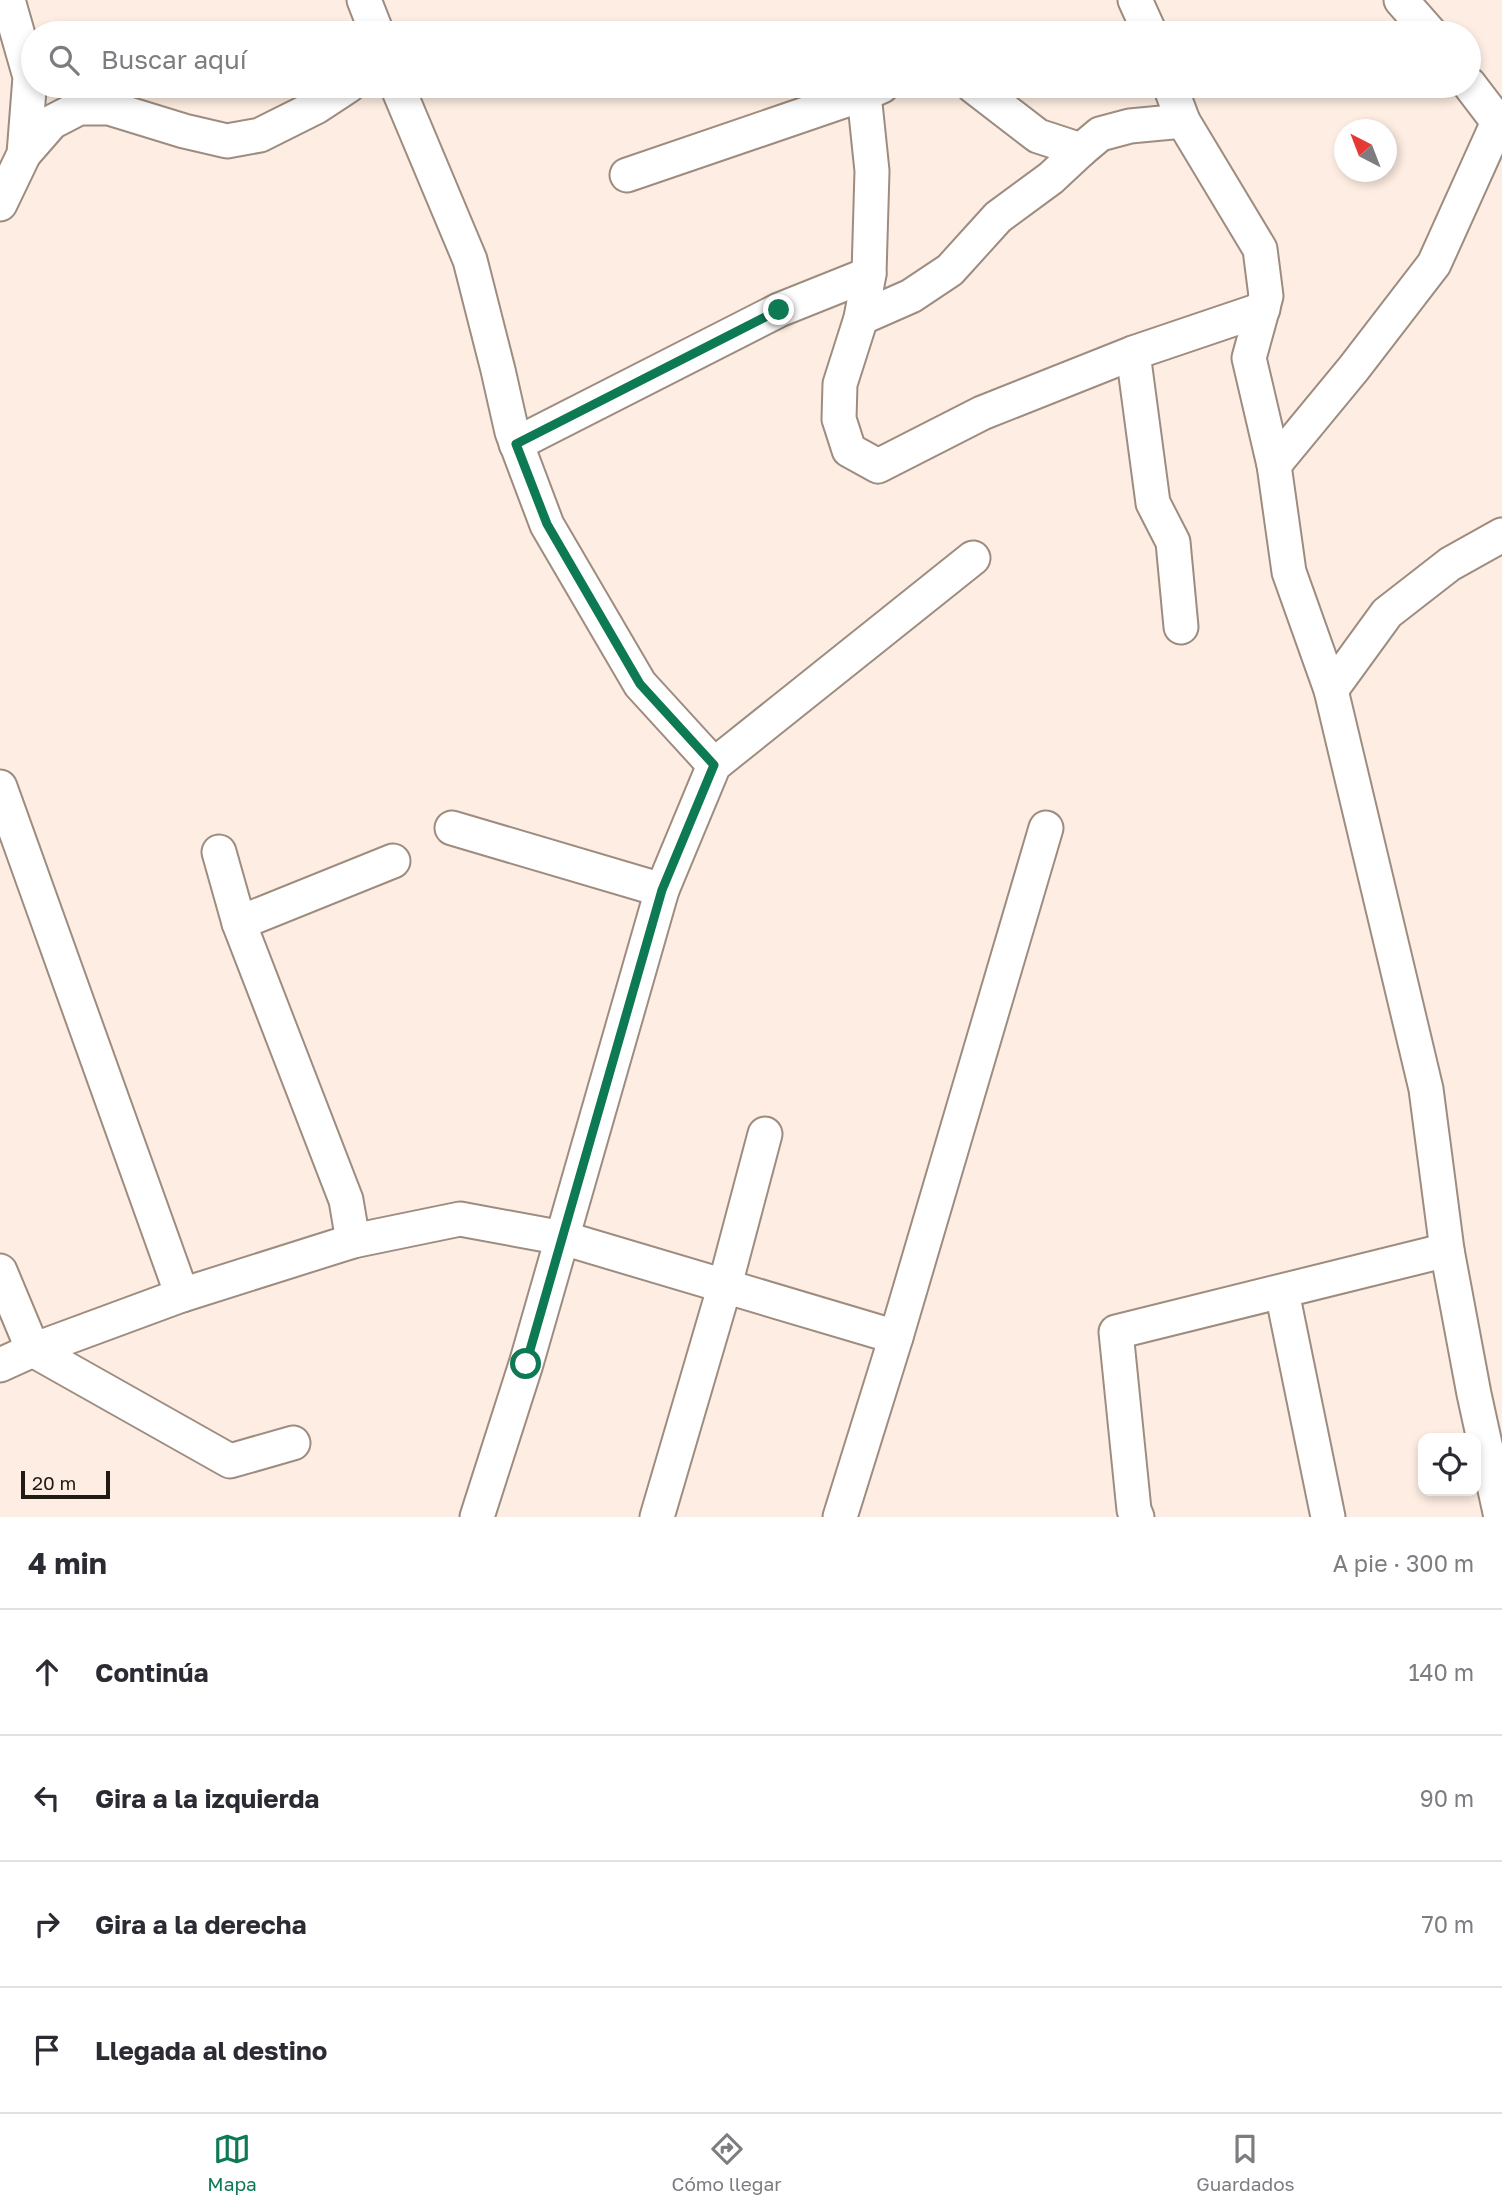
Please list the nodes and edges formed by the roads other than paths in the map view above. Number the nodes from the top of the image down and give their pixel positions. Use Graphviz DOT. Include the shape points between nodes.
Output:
graph roads {
  1 [pos="8,0"];
  2 [pos="364,0"];
  3 [pos="1135,0"];
  4 [pos="1401,0"];
  5 [pos="372,21"];
  6 [pos="1145,21"];
  7 [pos="1419,21"];
  8 [pos="21,46"];
  9 [pos="28,98"];
  10 [pos="330,98"];
  11 [pos="402,98"];
  12 [pos="850,98"];
  13 [pos="873,98"];
  14 [pos="989,98"];
  15 [pos="1174,98"];
  16 [pos="1481,98"];
  17 [pos="1500,120"];
  18 [pos="1183,121"];
  19 [pos="1081,150"];
  20 [pos="24,154"];
  21 [pos="627,175"];
  22 [pos="0,204"];
  23 [pos="869,274"];
  24 [pos="1263,309"];
  25 [pos="861,318"];
  26 [pos="1133,353"];
  27 [pos="516,444"];
  28 [pos="1274,465"];
  29 [pos="1502,535"];
  30 [pos="973,558"];
  31 [pos="1181,627"];
  32 [pos="1331,690"];
  33 [pos="714,765"];
  34 [pos="1,792"];
  35 [pos="452,828"];
  36 [pos="1046,828"];
  37 [pos="219,852"];
  38 [pos="393,861"];
  39 [pos="662,890"];
  40 [pos="239,923"];
  41 [pos="765,1134"];
  42 [pos="563,1238"];
  43 [pos="354,1241"];
  44 [pos="1447,1250"];
  45 [pos="0,1271"];
  46 [pos="725,1285"];
  47 [pos="1282,1292"];
  48 [pos="183,1295"];
  49 [pos="896,1337"];
  50 [pos="33,1350"];
  51 [pos="0,1365"];
  52 [pos="293,1443"];
  53 [pos="477,1517"];
  54 [pos="657,1517"];
  55 [pos="840,1517"];
  56 [pos="1137,1517"];
  57 [pos="1328,1517"];
  58 [pos="1501,1517"];
  1 -- 8 [label="street"];
  2 -- 5 [label="street"];
  3 -- 6 [label="street"];
  4 -- 7 [label="street"];
  9 -- 20 [label="street"];
  10 -- 20 [label="street" via="260,135 227,141 109,108 79,108 52,122"];
  11 -- 27 [label="street" via="470,260"];
  12 -- 21 [label="street"];
  13 -- 23 [label="street"];
  14 -- 19 [label="street" via="1038,136"];
  15 -- 18 [label="street"];
  16 -- 17 [label="street"];
  17 -- 28 [label="street" via="1434,264"];
  18 -- 19 [label="street" via="1100,134"];
  18 -- 24 [label="street" via="1260,249 1266,296"];
  19 -- 25 [label="street" via="998,217 950,270 911,296"];
  20 -- 22 [label="street"];
  23 -- 25 [label="street"];
  23 -- 27 [label="street" via="779,310"];
  24 -- 26 [label="street"];
  24 -- 28 [label="street" via="1249,358"];
  25 -- 26 [label="street" via="840,384 839,419 849,450 878,466 982,413"];
  26 -- 31 [label="street" via="1153,503 1173,542"];
  27 -- 33 [label="street" via="547,524 640,684"];
  28 -- 32 [label="street" via="1289,572"];
  29 -- 32 [label="street" via="1450,564 1387,613"];
  30 -- 33 [label="street"];
  32 -- 44 [label="street" via="1426,1089"];
  33 -- 39 [label="street"];
  34 -- 48 [label="street"];
  35 -- 39 [label="street"];
  36 -- 49 [label="street"];
  37 -- 40 [label="street"];
  38 -- 40 [label="street"];
  39 -- 42 [label="street"];
  40 -- 43 [label="street" via="346,1200"];
  41 -- 46 [label="street"];
  42 -- 43 [label="street" via="460,1219"];
  42 -- 46 [label="street"];
  42 -- 53 [label="street"];
  43 -- 48 [label="street"];
  44 -- 47 [label="street"];
  44 -- 58 [label="street"];
  45 -- 50 [label="street"];
  46 -- 49 [label="street"];
  46 -- 54 [label="street"];
  47 -- 56 [label="street" via="1116,1332"];
  47 -- 57 [label="street"];
  48 -- 50 [label="street"];
  49 -- 55 [label="street"];
  50 -- 51 [label="street"];
  50 -- 52 [label="street" via="230,1461"];
}
